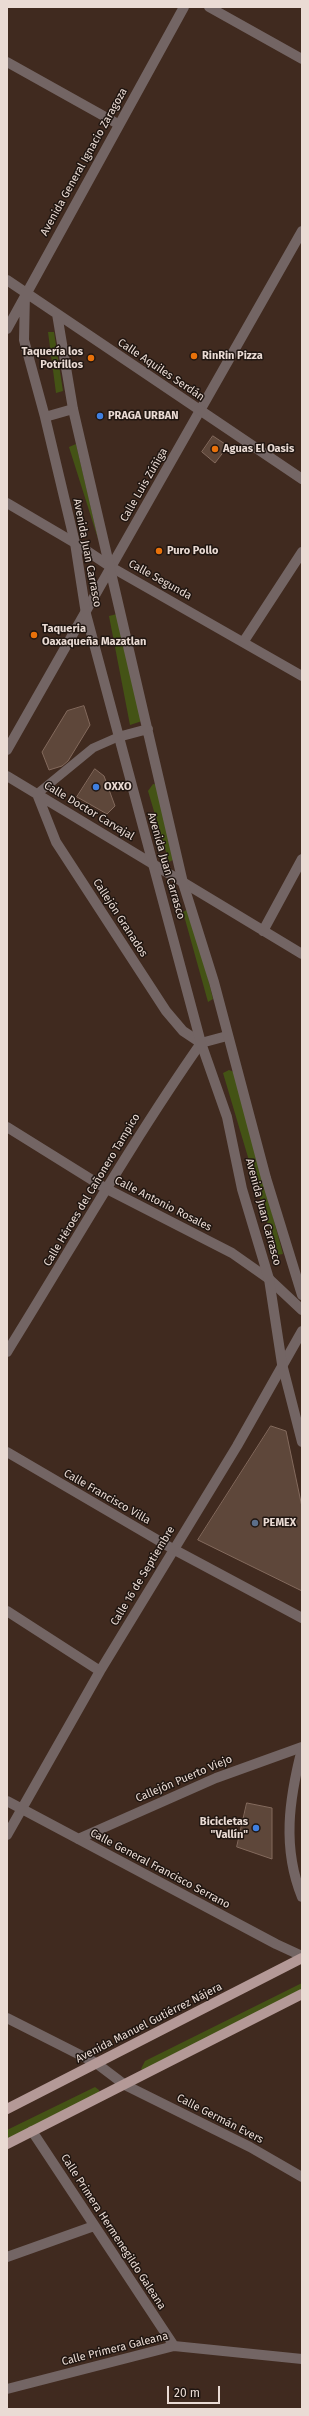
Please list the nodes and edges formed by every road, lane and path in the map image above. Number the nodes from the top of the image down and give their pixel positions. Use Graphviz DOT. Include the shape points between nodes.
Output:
graph roads {
  1 [pos="184,7"];
  2 [pos="209,7"];
  3 [pos="302,59"];
  4 [pos="7,62"];
  5 [pos="118,124"];
  6 [pos="302,231"];
  7 [pos="7,280"];
  8 [pos="25,293"];
  9 [pos="57,314"];
  10 [pos="7,329"];
  11 [pos="74,409"];
  12 [pos="200,411"];
  13 [pos="45,417"];
  14 [pos="302,479"];
  15 [pos="7,503"];
  16 [pos="75,543"];
  17 [pos="302,552"];
  18 [pos="111,567"];
  19 [pos="86,614"];
  20 [pos="244,641"];
  21 [pos="302,676"];
  22 [pos="148,729"];
  23 [pos="118,737"];
  24 [pos="7,750"];
  25 [pos="7,776"];
  26 [pos="37,794"];
  27 [pos="302,859"];
  28 [pos="152,863"];
  29 [pos="183,883"];
  30 [pos="263,930"];
  31 [pos="302,954"];
  32 [pos="228,1036"];
  33 [pos="201,1043"];
  34 [pos="7,1127"];
  35 [pos="105,1188"];
  36 [pos="269,1279"];
  37 [pos="302,1295"];
  38 [pos="302,1310"];
  39 [pos="302,1331"];
  40 [pos="7,1352"];
  41 [pos="282,1364"];
  42 [pos="302,1442"];
  43 [pos="7,1452"];
  44 [pos="174,1549"];
  45 [pos="7,1611"];
  46 [pos="302,1618"];
  47 [pos="100,1671"];
  48 [pos="302,1748"];
  49 [pos="7,1801"];
  50 [pos="21,1810"];
  51 [pos="7,1835"];
  52 [pos="78,1839"];
  53 [pos="302,1897"];
  54 [pos="302,1957"];
  55 [pos="302,1994"];
  56 [pos="7,2018"];
  57 [pos="96,2063"];
  58 [pos="125,2085"];
  59 [pos="7,2109"];
  60 [pos="32,2131"];
  61 [pos="7,2144"];
  62 [pos="302,2178"];
  63 [pos="94,2226"];
  64 [pos="7,2257"];
  65 [pos="174,2346"];
  66 [pos="302,2359"];
  67 [pos="7,2389"];
  1 -- 5 [label="street, Avenida General Ignacio Zaragoza"];
  2 -- 3 [label="street"];
  4 -- 5 [label="street"];
  5 -- 8 [label="street, Avenida General Ignacio Zaragoza"];
  6 -- 12 [label="street, Calle Luis Zúñiga"];
  7 -- 8 [label="street, Calle Aquiles Serdán"];
  8 -- 9 [label="street, Calle Aquiles Serdán"];
  8 -- 10 [label="street, Avenida General Ignacio Zaragoza"];
  8 -- 13 [label="street, Avenida Juan Carrasco" via="24,340"];
  9 -- 11 [label="street, Avenida Juan Carrasco"];
  9 -- 12 [label="street, Calle Aquiles Serdán"];
  11 -- 13 [label="street"];
  11 -- 18 [label="street, Avenida Juan Carrasco"];
  12 -- 14 [label="street, Calle Aquiles Serdán"];
  12 -- 18 [label="street, Calle Luis Zúñiga"];
  13 -- 16 [label="street, Avenida Juan Carrasco"];
  15 -- 16 [label="street, Calle Segunda"];
  16 -- 18 [label="street, Calle Segunda"];
  16 -- 19 [label="street, Avenida Juan Carrasco"];
  17 -- 20 [label="street"];
  18 -- 19 [label="street, Calle Luis Zúñiga"];
  18 -- 20 [label="street, Calle Segunda"];
  18 -- 22 [label="street, Avenida Juan Carrasco"];
  19 -- 23 [label="street, Avenida Juan Carrasco"];
  19 -- 24 [label="street, Calle Luis Zúñiga"];
  20 -- 21 [label="street, Calle Segunda"];
  22 -- 23 [label="street"];
  22 -- 29 [label="street, Avenida Juan Carrasco"];
  23 -- 26 [label="lane" via="93,748"];
  23 -- 28 [label="street, Avenida Juan Carrasco"];
  25 -- 26 [label="street, Calle Doctor Carvajal"];
  26 -- 28 [label="street, Calle Doctor Carvajal"];
  26 -- 33 [label="street, Callejón Granados" via="56,842 166,1011 183,1031"];
  27 -- 30 [label="street"];
  28 -- 29 [label="street, Calle Doctor Carvajal"];
  28 -- 33 [label="street, Avenida Juan Carrasco"];
  29 -- 30 [label="street, Calle Doctor Carvajal"];
  29 -- 32 [label="street, Avenida Juan Carrasco"];
  30 -- 31 [label="street, Calle Doctor Carvajal"];
  32 -- 33 [label="street"];
  32 -- 37 [label="street, Avenida Juan Carrasco" via="266,1178"];
  33 -- 35 [label="street, Calle Héroes del Cañonero Tampico"];
  33 -- 36 [label="street, Avenida Juan Carrasco" via="226,1117 242,1189"];
  34 -- 35 [label="street, Calle Antonio Rosales"];
  35 -- 36 [label="street, Calle Antonio Rosales" via="232,1253"];
  35 -- 40 [label="street, Calle Héroes del Cañonero Tampico"];
  36 -- 38 [label="street, Calle Antonio Rosales"];
  36 -- 41 [label="street, Avenida Juan Carrasco"];
  39 -- 41 [label="street, Calle 16 de Septiembre"];
  41 -- 42 [label="street, Avenida Juan Carrasco"];
  41 -- 44 [label="street, Calle 16 de Septiembre" via="237,1446"];
  43 -- 44 [label="street, Calle Francisco Villa"];
  44 -- 46 [label="street, Calle Francisco Villa"];
  44 -- 47 [label="street, Calle 16 de Septiembre"];
  45 -- 47 [label="street"];
  47 -- 50 [label="street, Calle 16 de Septiembre"];
  48 -- 52 [label="street, Callejón Puerto Viejo" via="216,1778"];
  48 -- 53 [label="street" via="292,1789 290,1842 291,1867"];
  49 -- 50 [label="street, Calle General Francisco Serrano"];
  50 -- 51 [label="street, Calle 16 de Septiembre"];
  50 -- 52 [label="street, Calle General Francisco Serrano"];
  52 -- 54 [label="street, Calle General Francisco Serrano"];
  54 -- 57 [label="main road, Avenida Manuel Gutiérrez Nájera"];
  55 -- 58 [label="main road"];
  56 -- 57 [label="street"];
  57 -- 58 [label="street, Calle Germán Evers"];
  57 -- 59 [label="main road, Avenida Manuel Gutiérrez Nájera"];
  58 -- 60 [label="main road"];
  58 -- 62 [label="street, Calle Germán Evers" via="250,2147"];
  60 -- 61 [label="main road"];
  60 -- 63 [label="street, Calle Primera Hermenegildo Galeana"];
  63 -- 64 [label="street"];
  63 -- 65 [label="street, Calle Primera Hermenegildo Galeana"];
  65 -- 66 [label="street, Calle Primera Galeana"];
  65 -- 67 [label="street, Calle Primera Galeana"];
}
